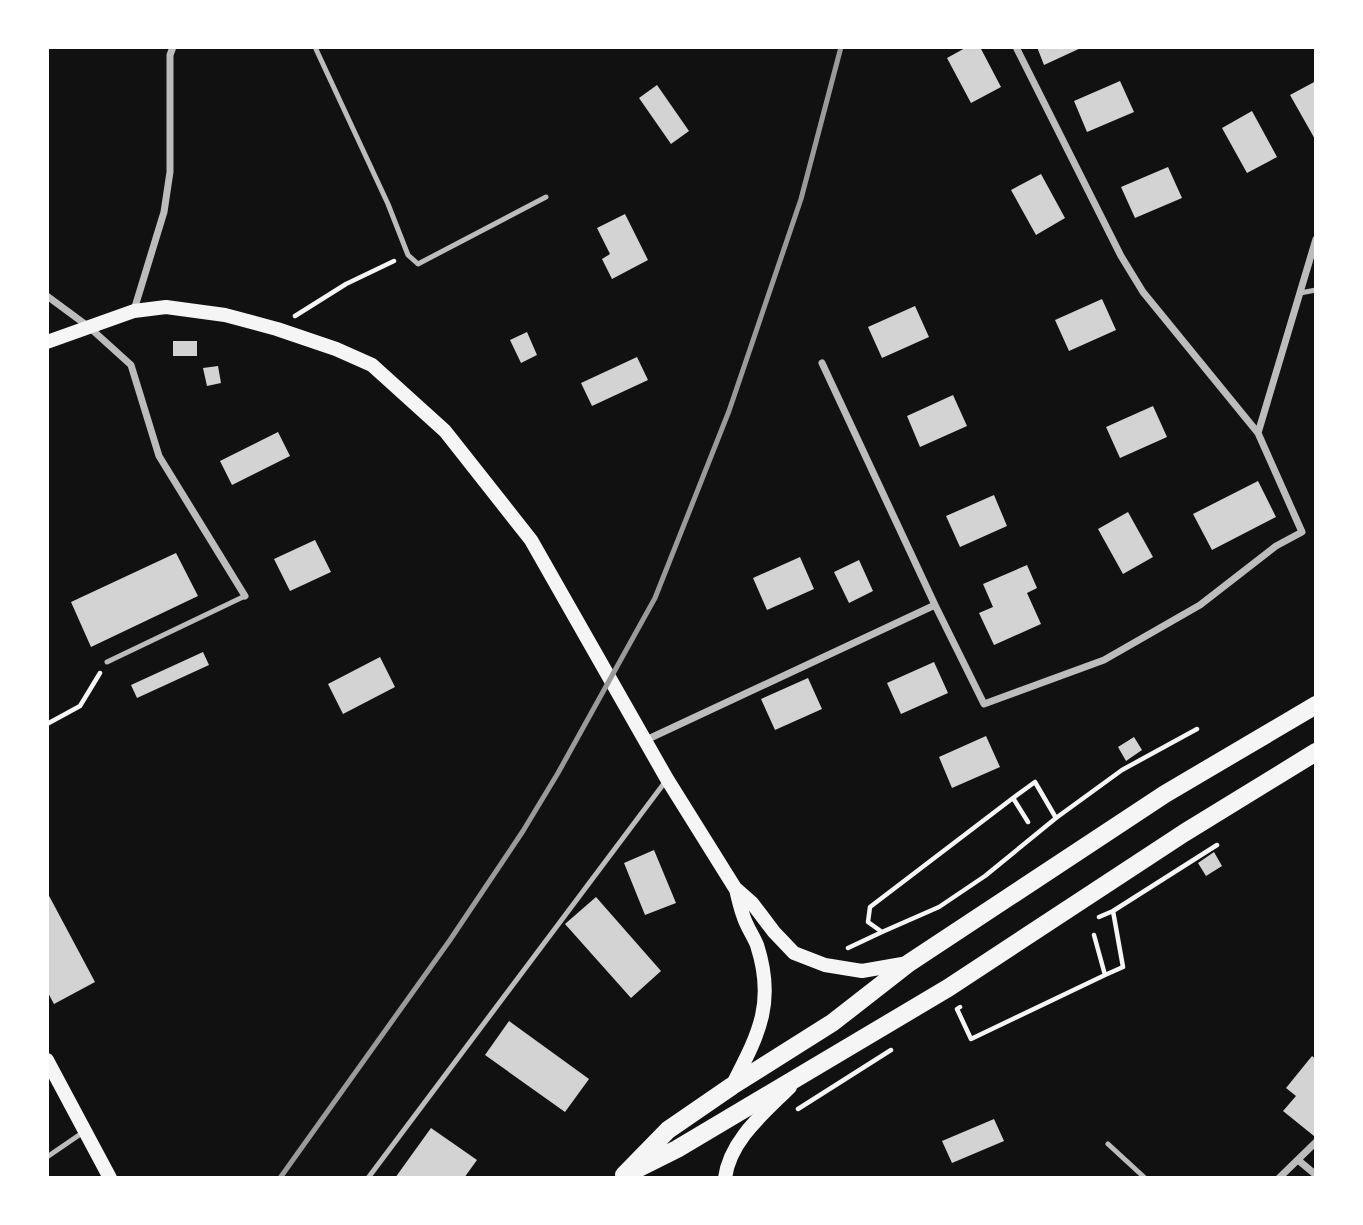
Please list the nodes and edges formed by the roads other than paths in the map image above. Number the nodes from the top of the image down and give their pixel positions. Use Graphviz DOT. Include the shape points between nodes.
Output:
graph roads {
  1 [pos="173,47"];
  2 [pos="315,47"];
  3 [pos="1016,47"];
  4 [pos="546,197"];
  5 [pos="1316,239"];
  6 [pos="1316,290"];
  7 [pos="1300,293"];
  8 [pos="47,296"];
  9 [pos="134,311"];
  10 [pos="89,327"];
  11 [pos="47,342"];
  12 [pos="822,363"];
  13 [pos="1258,433"];
  14 [pos="245,596"];
  15 [pos="935,605"];
  16 [pos="107,662"];
  17 [pos="1316,705"];
  18 [pos="646,740"];
  19 [pos="1316,752"];
  20 [pos="667,779"];
  21 [pos="735,888"];
  22 [pos="909,963"];
  23 [pos="47,1060"];
  24 [pos="800,1077"];
  25 [pos="732,1086"];
  26 [pos="85,1131"];
  27 [pos="1316,1142"];
  28 [pos="1108,1144"];
  29 [pos="47,1157"];
  30 [pos="1298,1160"];
  31 [pos="1316,1175"];
  32 [pos="621,1176"];
  33 [pos="110,1178"];
  34 [pos="368,1178"];
  35 [pos="724,1178"];
  36 [pos="1145,1178"];
  37 [pos="1279,1178"];
  1 -- 9 [label="street" via="170,172 164,212"];
  2 -- 4 [label="lane" via="408,255 418,264"];
  3 -- 13 [label="street" via="1143,292"];
  5 -- 7 [label="street"];
  6 -- 7 [label="lane"];
  7 -- 13 [label="street"];
  8 -- 10 [label="street"];
  9 -- 10 [label="main road"];
  9 -- 18 [label="main road" via="166,307 225,315 337,349 372,366 445,431 531,540"];
  10 -- 11 [label="main road"];
  10 -- 14 [label="street" via="131,365 159,457"];
  12 -- 15 [label="street"];
  13 -- 15 [label="street" via="1302,532 1276,546 1200,605 1104,660 985,704"];
  14 -- 16 [label="lane"];
  15 -- 18 [label="street"];
  17 -- 22 [label="main road" via="1164,794"];
  18 -- 20 [label="main road"];
  19 -- 24 [label="main road" via="948,988"];
  20 -- 21 [label="main road"];
  20 -- 34 [label="lane"];
  21 -- 22 [label="main road" via="794,953 825,965 862,971"];
  21 -- 25 [label="main road" via="757,945 765,1011 757,1038"];
  22 -- 25 [label="main road" via="832,1023"];
  23 -- 26 [label="main road"];
  24 -- 32 [label="main road"];
  24 -- 35 [label="main road" via="747,1130"];
  25 -- 32 [label="main road" via="668,1130"];
  26 -- 29 [label="lane"];
  26 -- 33 [label="main road"];
  27 -- 30 [label="street"];
  28 -- 36 [label="lane"];
  30 -- 31 [label="street"];
  30 -- 37 [label="street"];
}
